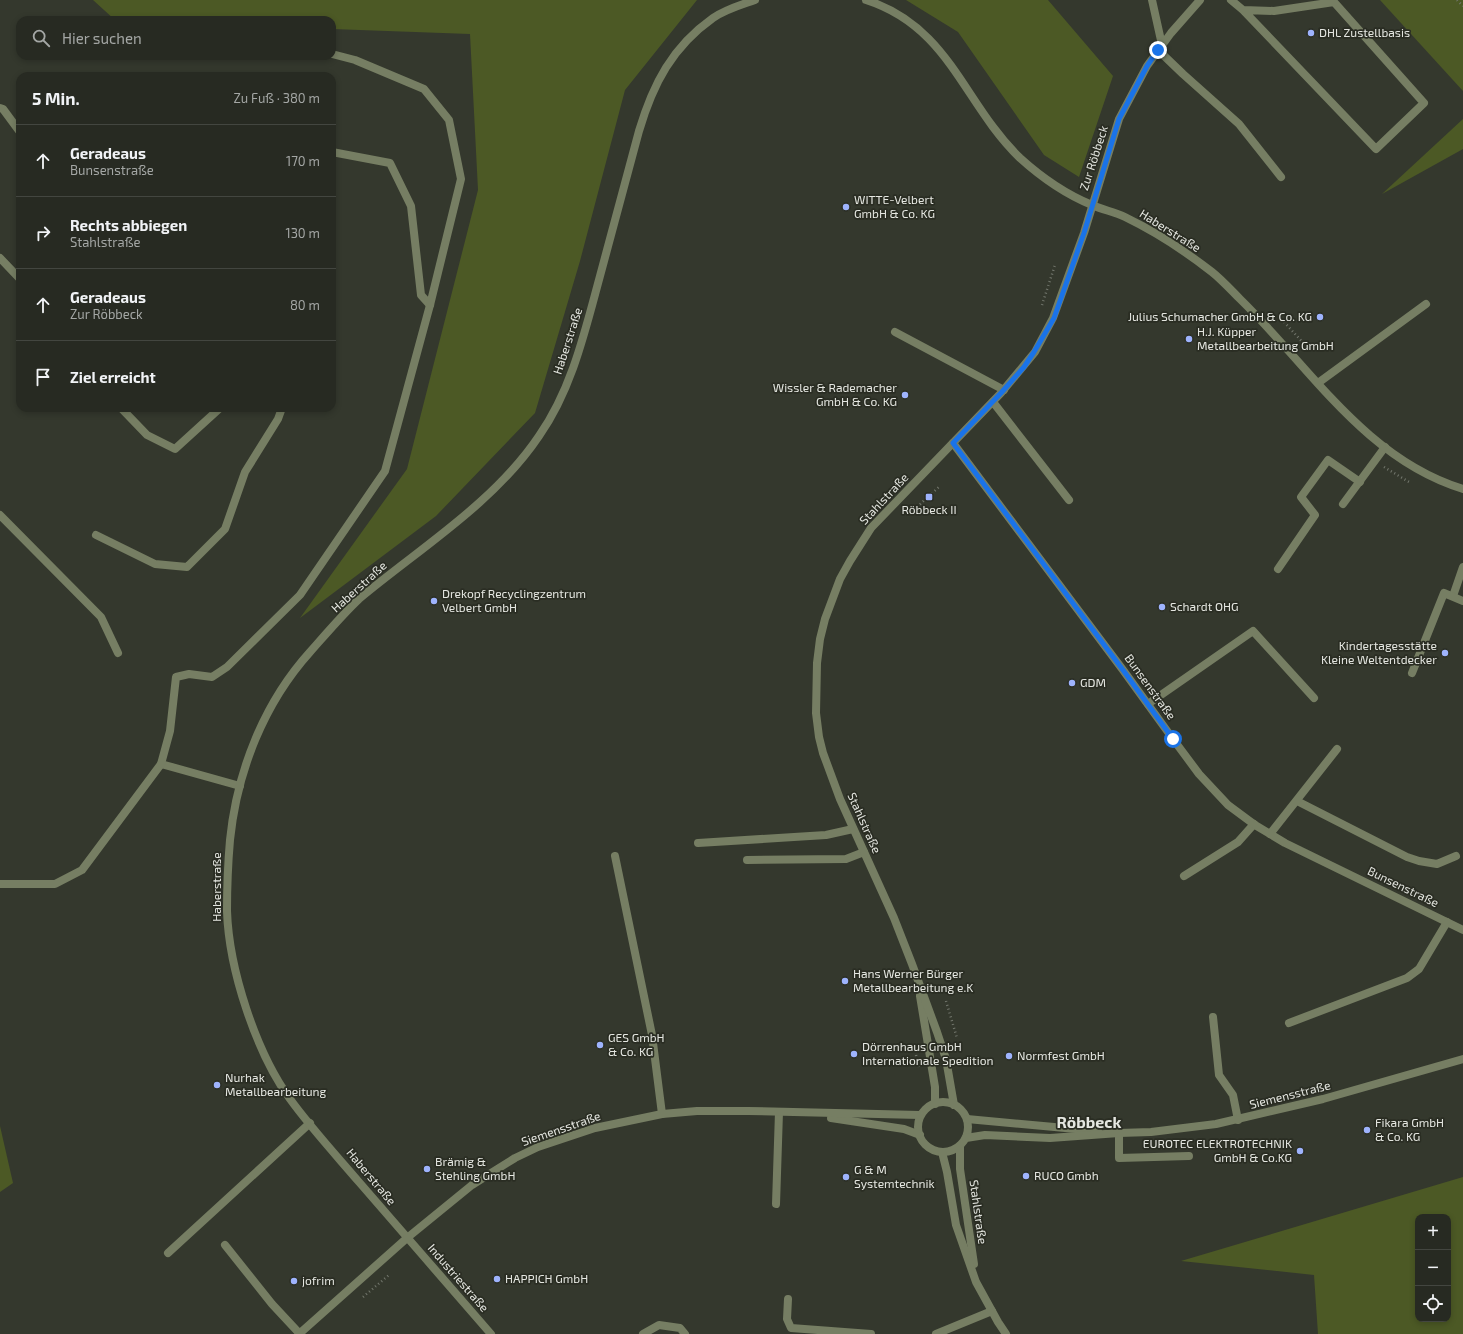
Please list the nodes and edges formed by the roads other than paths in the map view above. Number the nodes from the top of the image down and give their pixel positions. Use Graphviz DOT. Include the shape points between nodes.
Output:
graph roads {
  1 [pos="756,0"];
  2 [pos="866,0"];
  3 [pos="1152,0"];
  4 [pos="1200,0"];
  5 [pos="1231,0"];
  6 [pos="1243,10"];
  7 [pos="1160,48"];
  8 [pos="336,55"];
  9 [pos="0,108"];
  10 [pos="16,127"];
  11 [pos="336,153"];
  12 [pos="1281,177"];
  13 [pos="1091,205"];
  14 [pos="0,258"];
  15 [pos="16,274"];
  16 [pos="1426,304"];
  17 [pos="430,305"];
  18 [pos="895,332"];
  19 [pos="1318,383"];
  20 [pos="1004,390"];
  21 [pos="993,402"];
  22 [pos="125,412"];
  23 [pos="216,412"];
  24 [pos="281,412"];
  25 [pos="953,443"];
  26 [pos="1385,447"];
  27 [pos="1360,482"];
  28 [pos="1463,489"];
  29 [pos="1069,500"];
  30 [pos="1343,504"];
  31 [pos="0,515"];
  32 [pos="96,535"];
  33 [pos="1463,567"];
  34 [pos="1278,569"];
  35 [pos="1453,596"];
  36 [pos="1463,601"];
  37 [pos="118,653"];
  38 [pos="1412,673"];
  39 [pos="1314,698"];
  40 [pos="1148,704"];
  41 [pos="1337,749"];
  42 [pos="161,764"];
  43 [pos="240,786"];
  44 [pos="1297,801"];
  45 [pos="1254,824"];
  46 [pos="853,829"];
  47 [pos="1270,834"];
  48 [pos="698,843"];
  49 [pos="864,852"];
  50 [pos="615,856"];
  51 [pos="1456,856"];
  52 [pos="747,860"];
  53 [pos="1184,876"];
  54 [pos="0,884"];
  55 [pos="1447,922"];
  56 [pos="1463,930"];
  57 [pos="917,980"];
  58 [pos="1213,1017"];
  59 [pos="1289,1023"];
  60 [pos="1463,1059"];
  61 [pos="935,1104"];
  62 [pos="954,1105"];
  63 [pos="779,1112"];
  64 [pos="798,1113"];
  65 [pos="662,1114"];
  66 [pos="920,1115"];
  67 [pos="967,1119"];
  68 [pos="1238,1120"];
  69 [pos="310,1123"];
  70 [pos="1119,1133"];
  71 [pos="920,1135"];
  72 [pos="966,1138"];
  73 [pos="960,1146"];
  74 [pos="942,1152"];
  75 [pos="1189,1156"];
  76 [pos="776,1204"];
  77 [pos="407,1238"];
  78 [pos="225,1245"];
  79 [pos="168,1252"];
  80 [pos="976,1282"];
  81 [pos="788,1299"];
  82 [pos="992,1311"];
  83 [pos="299,1334"];
  84 [pos="491,1334"];
  85 [pos="643,1334"];
  86 [pos="685,1334"];
  87 [pos="871,1334"];
  88 [pos="936,1334"];
  89 [pos="1006,1334"];
  1 -- 43 [label="street, Haberstraße" via="714,17 683,45 659,79 647,104 639,131 576,360 542,434 497,486 418,554 355,603 307,655 284,684 266,715 247,759"];
  2 -- 13 [label="street, Haberstraße" via="894,12 916,26 955,70 1008,147 1049,182"];
  3 -- 7 [label="street"];
  4 -- 7 [label="street, Zur Röbbeck"];
  5 -- 6 [label="street"];
  6 -- 6 [label="street" via="1376,149 1424,103 1334,2 1274,11"];
  7 -- 12 [label="street" via="1183,74 1240,124"];
  7 -- 13 [label="street, Zur Röbbeck" via="1147,66 1119,119"];
  8 -- 17 [label="street" via="355,60 424,89 449,120 461,178"];
  9 -- 10 [label="street"];
  11 -- 17 [label="street" via="390,163 411,206 421,295"];
  13 -- 19 [label="street, Haberstraße" via="1125,217 1173,244 1213,273"];
  13 -- 20 [label="street, Stahlstraße" via="1084,233 1054,318 1034,352"];
  14 -- 15 [label="street"];
  16 -- 19 [label="street"];
  17 -- 42 [label="street" via="385,471 300,595 227,668 212,677 189,674 176,677 170,731"];
  18 -- 20 [label="street"];
  19 -- 26 [label="street, Haberstraße" via="1354,422"];
  20 -- 21 [label="street, Stahlstraße"];
  21 -- 25 [label="street, Stahlstraße"];
  21 -- 29 [label="street"];
  22 -- 23 [label="street" via="147,435 175,449"];
  24 -- 32 [label="street" via="245,472 226,529 187,567 155,564"];
  25 -- 40 [label="street, Bunsenstraße"];
  25 -- 46 [label="street, Stahlstraße" via="872,528 840,579 825,619 817,663 816,713 828,768"];
  26 -- 27 [label="street"];
  26 -- 28 [label="street, Haberstraße" via="1419,470"];
  27 -- 30 [label="street"];
  27 -- 34 [label="street" via="1328,460 1302,497 1315,515"];
  31 -- 37 [label="street" via="101,617"];
  33 -- 35 [label="street"];
  35 -- 36 [label="street"];
  35 -- 38 [label="street" via="1444,593"];
  39 -- 40 [label="street" via="1253,631"];
  40 -- 45 [label="street, Bunsenstraße" via="1199,774 1228,805"];
  41 -- 44 [label="street"];
  42 -- 43 [label="street"];
  42 -- 54 [label="street" via="82,870 55,884"];
  43 -- 69 [label="street, Haberstraße" via="232,822 227,914 238,982 254,1029 275,1074 290,1099"];
  44 -- 47 [label="street"];
  44 -- 51 [label="street" via="1419,861 1437,864"];
  45 -- 47 [label="street, Bunsenstraße"];
  45 -- 53 [label="street" via="1238,842"];
  46 -- 48 [label="street" via="826,835"];
  46 -- 49 [label="street, Stahlstraße"];
  47 -- 55 [label="street, Bunsenstraße"];
  49 -- 52 [label="street" via="846,859"];
  49 -- 57 [label="street, Stahlstraße" via="900,933"];
  50 -- 65 [label="street" via="652,1035"];
  55 -- 56 [label="street, Bunsenstraße"];
  55 -- 59 [label="street" via="1419,969 1408,978"];
  57 -- 61 [label="street, Stahlstraße"];
  57 -- 62 [label="street, Stahlstraße" via="946,1059"];
  58 -- 68 [label="street" via="1219,1075 1233,1095"];
  60 -- 68 [label="street, Siemensstraße" via="1323,1100"];
  61 -- 62 [label="street" via="945,1102"];
  61 -- 66 [label="street"];
  62 -- 67 [label="street" via="962,1110"];
  63 -- 64 [label="street, Siemensstraße"];
  63 -- 65 [label="street, Siemensstraße" via="697,1111"];
  63 -- 76 [label="street"];
  64 -- 66 [label="street, Siemensstraße"];
  64 -- 71 [label="street, Siemensstraße" via="904,1128"];
  65 -- 77 [label="street, Siemensstraße" via="595,1128 538,1147 515,1158 472,1185"];
  66 -- 71 [label="street"];
  67 -- 70 [label="street, Siemensstraße"];
  67 -- 72 [label="street" via="969,1128"];
  68 -- 70 [label="street, Siemensstraße" via="1184,1129"];
  69 -- 77 [label="street, Haberstraße"];
  69 -- 79 [label="street"];
  70 -- 72 [label="street, Siemensstraße" via="1050,1138 985,1135"];
  70 -- 75 [label="street" via="1119,1158"];
  71 -- 74 [label="street" via="924,1144"];
  72 -- 73 [label="street"];
  73 -- 74 [label="street"];
  73 -- 80 [label="street, Stahlstraße" via="960,1168"];
  74 -- 80 [label="street, Stahlstraße" via="956,1225"];
  77 -- 83 [label="street, Siemensstraße"];
  77 -- 84 [label="street, Industriestraße"];
  78 -- 83 [label="street"];
  80 -- 82 [label="street, Stahlstraße"];
  81 -- 87 [label="street" via="787,1319 791,1328"];
  82 -- 88 [label="street"];
  82 -- 89 [label="street, Stahlstraße"];
  85 -- 86 [label="street" via="659,1325 680,1328"];
}
